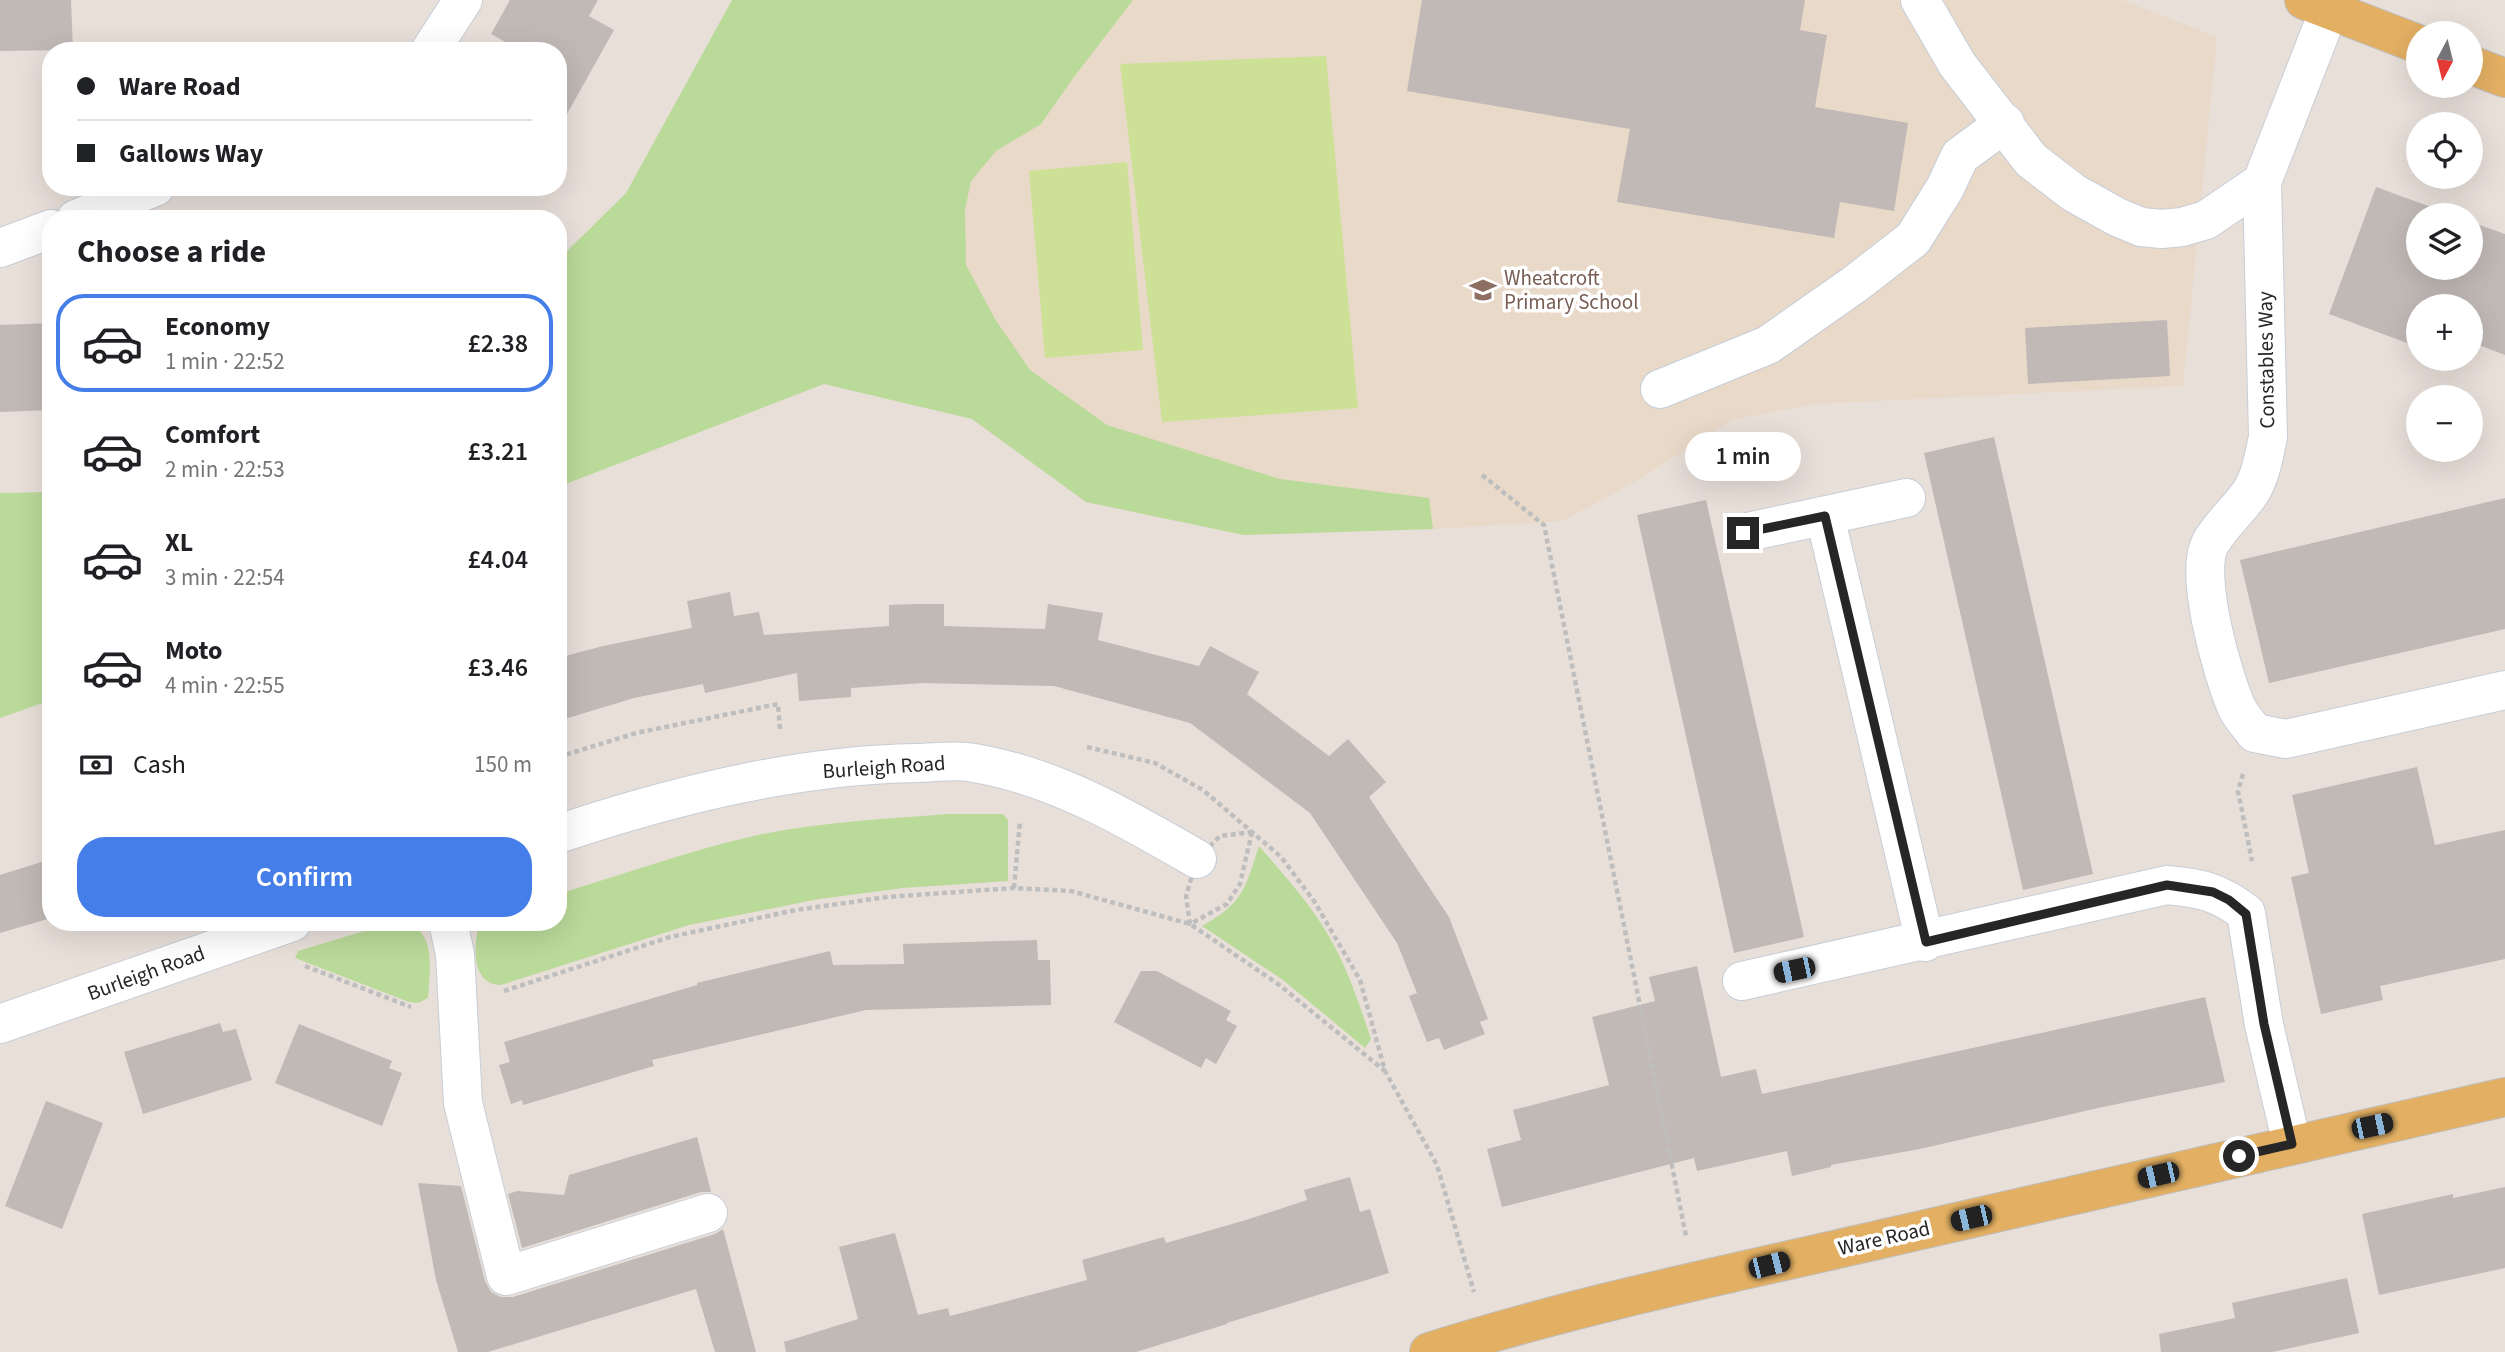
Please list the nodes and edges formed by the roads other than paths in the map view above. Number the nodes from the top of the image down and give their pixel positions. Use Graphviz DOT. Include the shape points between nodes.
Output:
graph roads {
  1 [pos="463,0"];
  2 [pos="1920,0"];
  3 [pos="2316,5"];
  4 [pos="2406,39"];
  5 [pos="436,42"];
  6 [pos="2483,70"];
  7 [pos="2505,78"];
  8 [pos="2004,123"];
  9 [pos="2262,183"];
  10 [pos="133,196"];
  11 [pos="98,210"];
  12 [pos="42,232"];
  13 [pos="0,248"];
  14 [pos="1660,389"];
  15 [pos="1906,499"];
  16 [pos="1825,516"];
  17 [pos="1743,533"];
  18 [pos="2505,690"];
  19 [pos="567,831"];
  20 [pos="1196,859"];
  21 [pos="266,931"];
  22 [pos="450,931"];
  23 [pos="1926,942"];
  24 [pos="1742,982"];
  25 [pos="0,1024"];
  26 [pos="2505,1097"];
  27 [pos="2292,1144"];
  28 [pos="708,1213"];
  29 [pos="1429,1352"];
  1 -- 5 [label="street"];
  2 -- 8 [label="street" via="1957,64"];
  3 -- 4 [label="main road"];
  3 -- 9 [label="street, Constables Way"];
  6 -- 7 [label="main road"];
  8 -- 9 [label="street" via="2031,160 2074,193 2141,227 2182,227 2206,219"];
  8 -- 14 [label="street" via="1960,156 1913,239 1856,284 1768,345"];
  9 -- 18 [label="street, Constables Way" via="2267,436 2251,491 2208,547 2204,568 2204,586 2237,709 2255,733 2286,739"];
  10 -- 11 [label="street"];
  12 -- 13 [label="street"];
  15 -- 16 [label="street"];
  16 -- 17 [label="street"];
  16 -- 23 [label="street"];
  19 -- 20 [label="street, Burleigh Road" via="690,796 786,776 875,764 972,762 1024,775 1125,817"];
  21 -- 25 [label="street, Burleigh Road"];
  22 -- 28 [label="street" via="463,1103 506,1276"];
  23 -- 24 [label="street"];
  23 -- 27 [label="street" via="2167,885 2213,892 2229,900 2246,914 2264,1024"];
  26 -- 27 [label="main road, Ware Road"];
  27 -- 29 [label="main road, Ware Road" via="1695,1282"];
}
